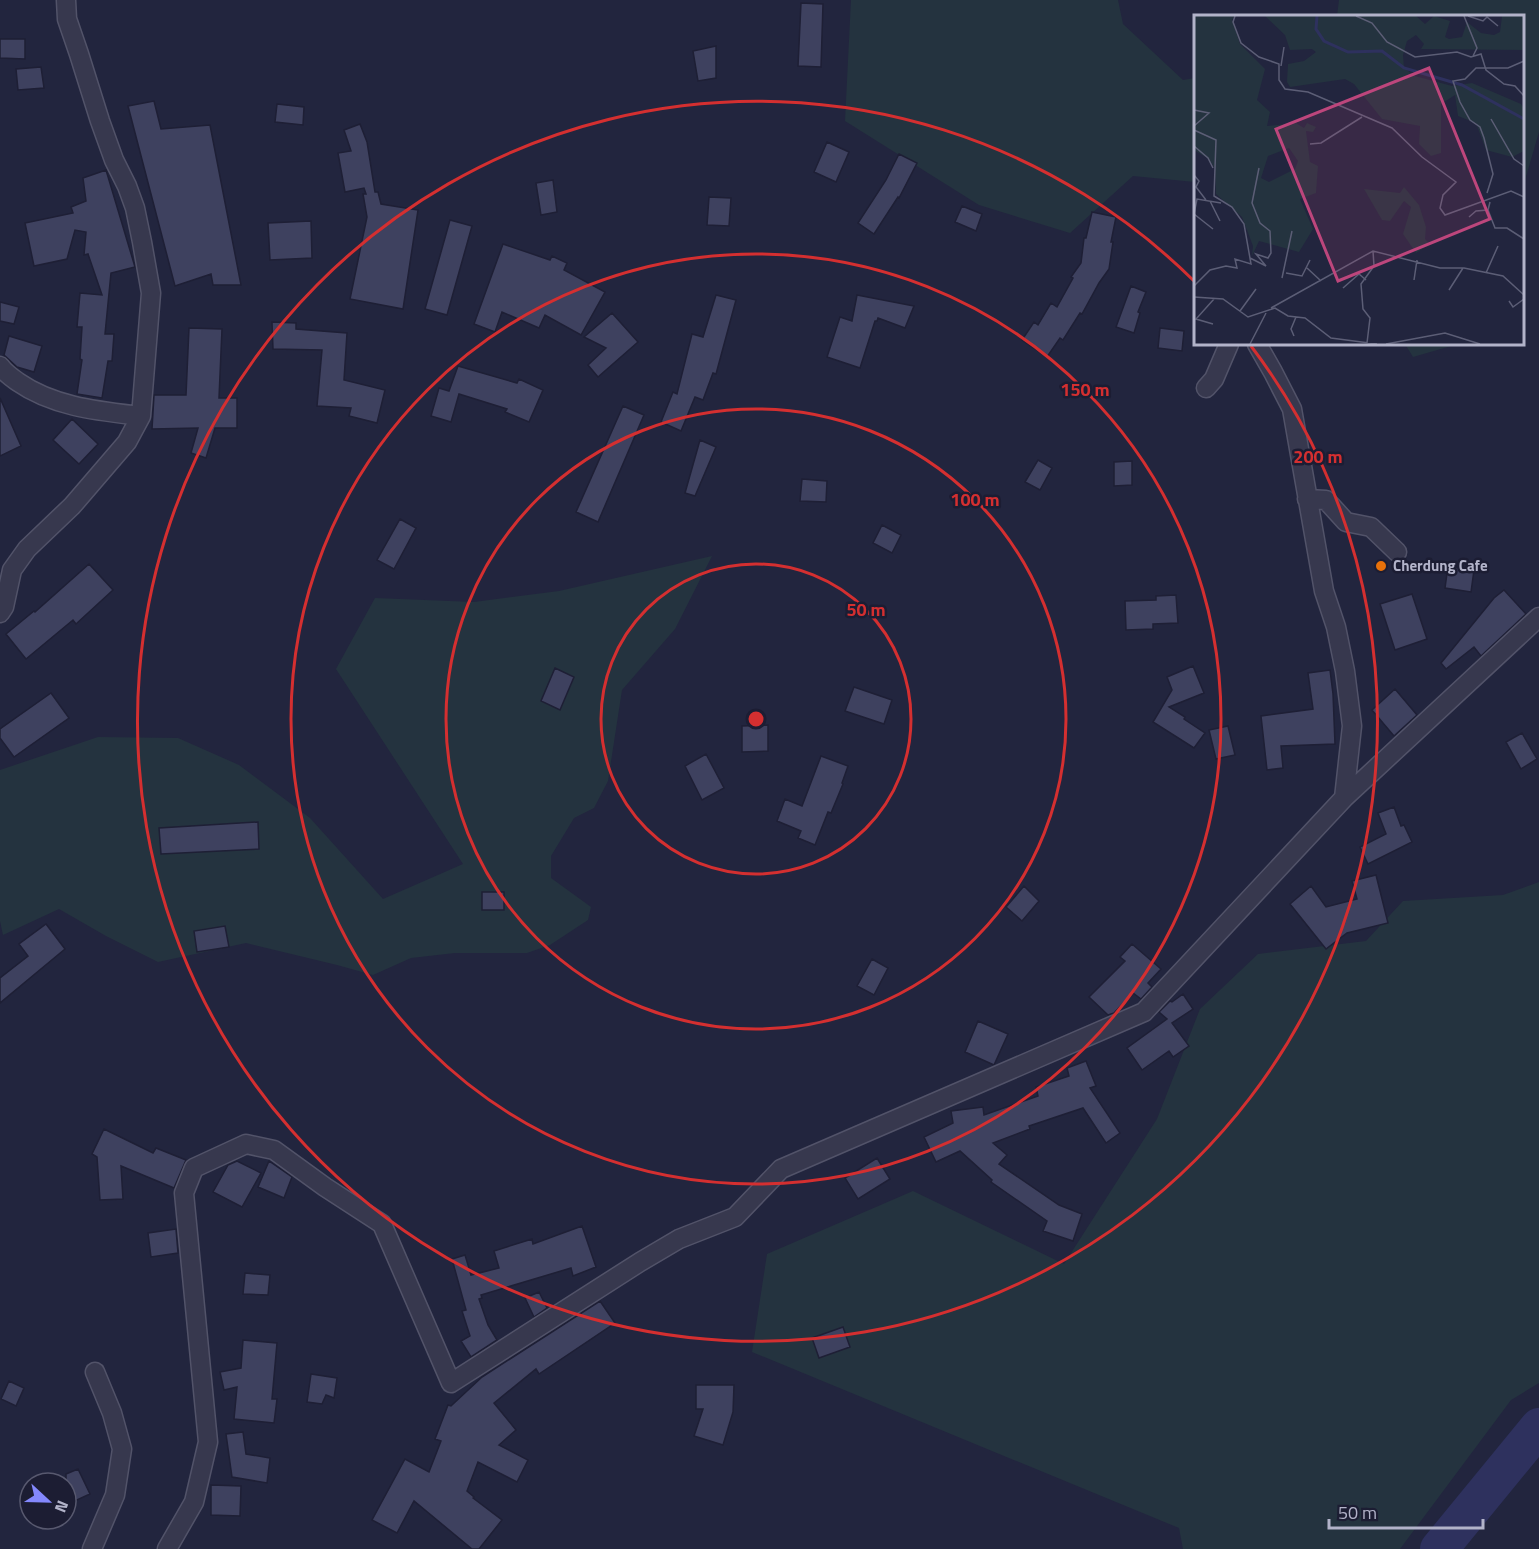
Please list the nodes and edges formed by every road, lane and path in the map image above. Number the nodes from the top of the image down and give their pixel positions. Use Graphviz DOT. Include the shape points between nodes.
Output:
graph roads {
  1 [pos="66,0"];
  2 [pos="1229,345"];
  3 [pos="1258,345"];
  4 [pos="0,366"];
  5 [pos="1206,388"];
  6 [pos="141,416"];
  7 [pos="1307,499"];
  8 [pos="1397,552"];
  9 [pos="6,564"];
  10 [pos="0,613"];
  11 [pos="1539,617"];
  12 [pos="1344,798"];
  13 [pos="95,1372"];
  14 [pos="92,1549"];
  15 [pos="167,1549"];
  1 -- 6 [label="street" via="67,19 100,122 135,208 142,242 151,293"];
  2 -- 5 [label="street"];
  3 -- 7 [label="street" via="1292,409"];
  4 -- 6 [label="street" via="28,389 63,403"];
  6 -- 9 [label="street" via="127,442 72,506"];
  7 -- 8 [label="street" via="1326,500 1346,522 1371,527"];
  7 -- 12 [label="street" via="1350,702 1352,726"];
  9 -- 10 [label="street" via="4,607"];
  11 -- 12 [label="street"];
  12 -- 15 [label="street" via="1144,1012 781,1169 735,1216 679,1239 451,1383 381,1224 274,1150 246,1144 194,1168 184,1193 208,1442 194,1502"];
  13 -- 14 [label="street" via="122,1449 115,1494"];
}
